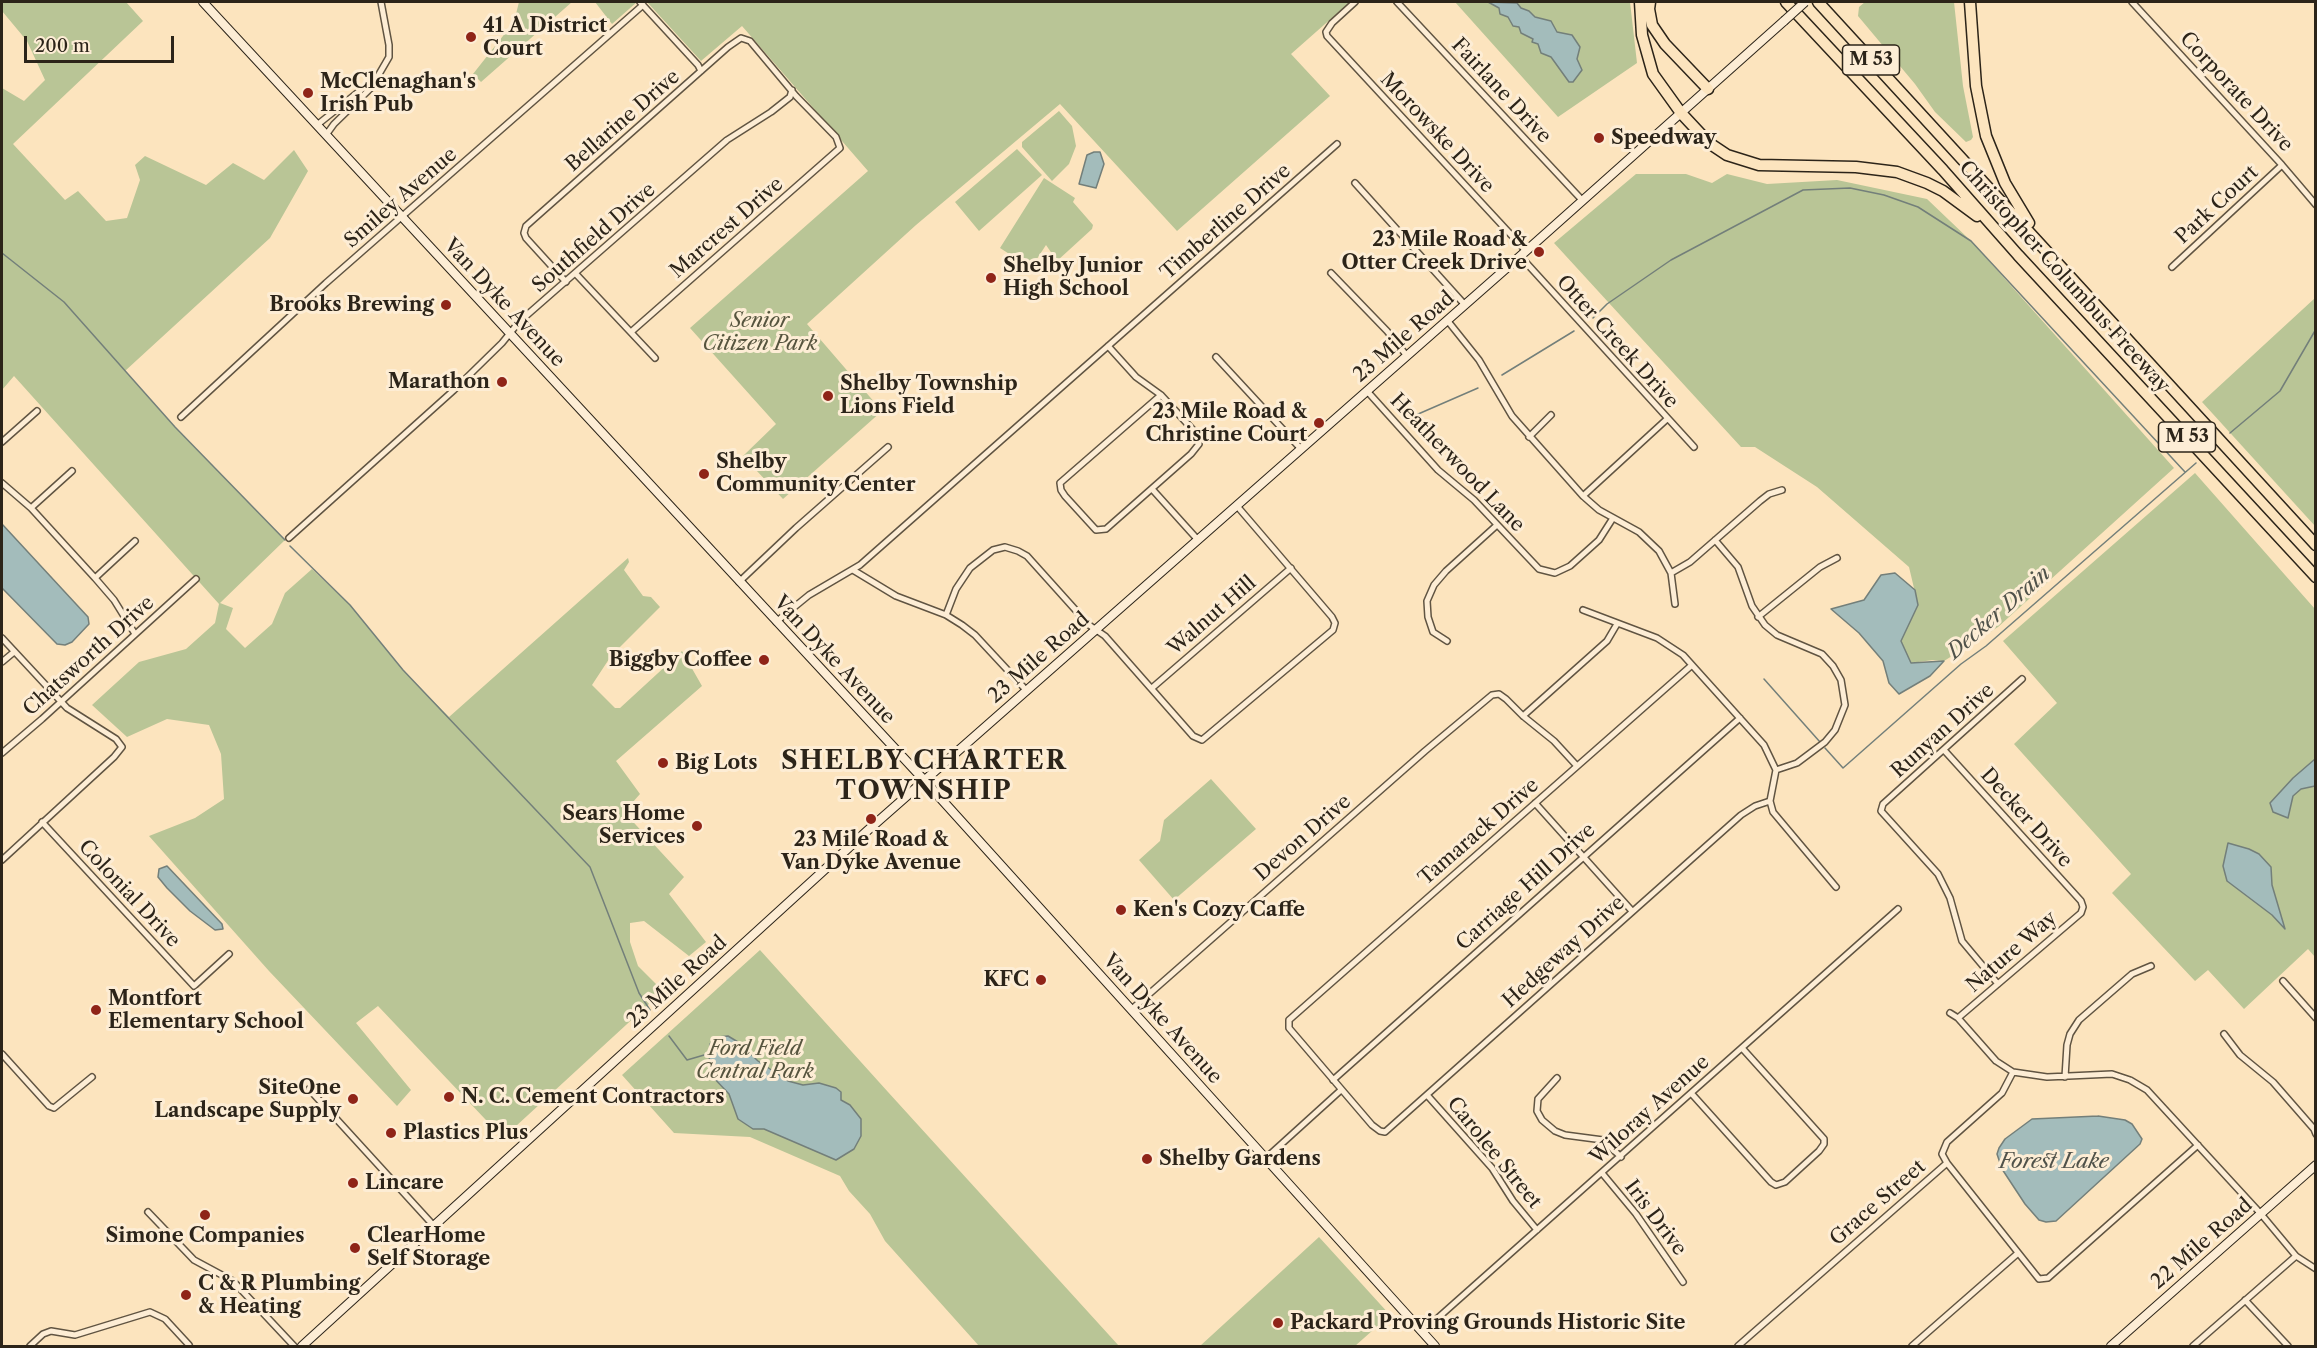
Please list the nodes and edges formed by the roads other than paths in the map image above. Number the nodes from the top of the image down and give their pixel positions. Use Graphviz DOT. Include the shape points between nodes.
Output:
graph roads {
  1 [pos="203,2"];
  2 [pos="381,2"];
  3 [pos="1355,2"];
  4 [pos="1397,2"];
  5 [pos="1640,2"];
  6 [pos="1650,2"];
  7 [pos="1786,2"];
  8 [pos="1805,2"];
  9 [pos="1818,2"];
  10 [pos="1970,2"];
  11 [pos="2132,2"];
  12 [pos="642,3"];
  13 [pos="701,71"];
  14 [pos="378,76"];
  15 [pos="1708,89"];
  16 [pos="792,90"];
  17 [pos="1681,113"];
  18 [pos="317,125"];
  19 [pos="326,135"];
  20 [pos="1337,144"];
  21 [pos="2282,165"];
  22 [pos="1355,183"];
  23 [pos="1582,200"];
  24 [pos="2316,205"];
  25 [pos="402,218"];
  26 [pos="1523,254"];
  27 [pos="2018,255"];
  28 [pos="2172,267"];
  29 [pos="575,273"];
  30 [pos="1331,273"];
  31 [pos="2067,274"];
  32 [pos="566,282"];
  33 [pos="1465,305"];
  34 [pos="1447,320"];
  35 [pos="631,332"];
  36 [pos="510,333"];
  37 [pos="1108,346"];
  38 [pos="1407,356"];
  39 [pos="1216,357"];
  40 [pos="655,358"];
  41 [pos="1367,391"];
  42 [pos="1161,395"];
  43 [pos="37,411"];
  44 [pos="1551,415"];
  45 [pos="181,417"];
  46 [pos="1667,419"];
  47 [pos="1529,438"];
  48 [pos="2,442"];
  49 [pos="888,447"];
  50 [pos="1694,447"];
  51 [pos="1301,449"];
  52 [pos="72,471"];
  53 [pos="2,483"];
  54 [pos="1152,489"];
  55 [pos="1782,489"];
  56 [pos="1582,496"];
  57 [pos="1237,506"];
  58 [pos="31,508"];
  59 [pos="1613,518"];
  60 [pos="1497,525"];
  61 [pos="289,538"];
  62 [pos="1198,540"];
  63 [pos="1715,540"];
  64 [pos="135,541"];
  65 [pos="2316,545"];
  66 [pos="1837,558"];
  67 [pos="1291,568"];
  68 [pos="854,570"];
  69 [pos="1671,573"];
  70 [pos="2316,577"];
  71 [pos="95,578"];
  72 [pos="196,579"];
  73 [pos="739,582"];
  74 [pos="1675,604"];
  75 [pos="1583,610"];
  76 [pos="946,615"];
  77 [pos="1758,616"];
  78 [pos="776,622"];
  79 [pos="1617,624"];
  80 [pos="1097,629"];
  81 [pos="135,634"];
  82 [pos="2,638"];
  83 [pos="1446,641"];
  84 [pos="14,651"];
  85 [pos="2,662"];
  86 [pos="1692,665"];
  87 [pos="2022,679"];
  88 [pos="1152,688"];
  89 [pos="1027,691"];
  90 [pos="60,701"];
  91 [pos="1523,716"];
  92 [pos="1740,718"];
  93 [pos="1944,750"];
  94 [pos="2,753"];
  95 [pos="1577,766"];
  96 [pos="1776,770"];
  97 [pos="924,780"];
  98 [pos="1770,801"];
  99 [pos="1535,803"];
  100 [pos="42,822"];
  101 [pos="1583,856"];
  102 [pos="2,860"];
  103 [pos="1836,887"];
  104 [pos="2083,907"];
  105 [pos="1898,909"];
  106 [pos="1632,911"];
  107 [pos="229,954"];
  108 [pos="2151,966"];
  109 [pos="2283,981"];
  110 [pos="1998,984"];
  111 [pos="1132,1009"];
  112 [pos="1950,1013"];
  113 [pos="1958,1018"];
  114 [pos="2316,1018"];
  115 [pos="2224,1034"];
  116 [pos="1742,1048"];
  117 [pos="2,1054"];
  118 [pos="2013,1072"];
  119 [pos="92,1077"];
  120 [pos="2065,1077"];
  121 [pos="1557,1078"];
  122 [pos="1333,1080"];
  123 [pos="309,1089"];
  124 [pos="1341,1090"];
  125 [pos="1691,1093"];
  126 [pos="1427,1095"];
  127 [pos="2315,1131"];
  128 [pos="2198,1145"];
  129 [pos="1621,1156"];
  130 [pos="1266,1158"];
  131 [pos="1947,1163"];
  132 [pos="2316,1165"];
  133 [pos="1602,1173"];
  134 [pos="148,1212"];
  135 [pos="2261,1214"];
  136 [pos="434,1226"];
  137 [pos="1538,1230"];
  138 [pos="2017,1254"];
  139 [pos="2296,1256"];
  140 [pos="2316,1269"];
  141 [pos="1683,1282"];
  142 [pos="2245,1300"];
  143 [pos="1422,1332"];
  144 [pos="189,1345"];
  145 [pos="30,1347"];
  146 [pos="294,1347"];
  147 [pos="302,1347"];
  148 [pos="1435,1347"];
  149 [pos="1738,1347"];
  150 [pos="1912,1347"];
  151 [pos="2111,1347"];
  152 [pos="2193,1347"];
  153 [pos="2288,1347"];
  1 -- 18 [label="main road, Van Dyke Avenue"];
  2 -- 14 [label="street" via="389,57"];
  3 -- 26 [label="street, Morowske Drive" via="1332,23 1326,32 1328,36"];
  4 -- 23 [label="street, Fairlane Drive"];
  5 -- 17 [label="highway" via="1649,65"];
  6 -- 15 [label="highway" via="1652,25"];
  7 -- 27 [label="highway, Christopher Columbus Freeway / M 53"];
  8 -- 15 [label="main road, 23 Mile Road, bridge"];
  9 -- 31 [label="highway, Christopher Columbus Freeway / M 53"];
  10 -- 31 [label="highway" via="1976,86 1989,147 2024,217"];
  11 -- 21 [label="street, Corporate Drive"];
  12 -- 13 [label="street"];
  12 -- 25 [label="street, Smiley Avenue"];
  13 -- 16 [label="street, Bellarine Drive" via="746,38"];
  13 -- 32 [label="street, Bellarine Drive" via="527,225 527,240"];
  14 -- 18 [label="street"];
  14 -- 19 [label="street"];
  15 -- 17 [label="main road, 23 Mile Road"];
  16 -- 29 [label="street, Southfield Drive" via="771,112 727,140"];
  16 -- 35 [label="street, Marcrest Drive" via="836,137 840,149"];
  17 -- 23 [label="main road, 23 Mile Road"];
  17 -- 27 [label="highway" via="1709,143 1750,163 1874,168 1927,183 1973,213"];
  18 -- 19 [label="main road, Van Dyke Avenue"];
  19 -- 25 [label="main road, Van Dyke Avenue"];
  20 -- 37 [label="street, Timberline Drive"];
  21 -- 24 [label="street, Corporate Drive"];
  21 -- 28 [label="street, Park Court"];
  22 -- 33 [label="street"];
  23 -- 26 [label="main road, 23 Mile Road"];
  25 -- 36 [label="main road, Van Dyke Avenue"];
  25 -- 45 [label="street, Smiley Avenue"];
  26 -- 33 [label="main road, 23 Mile Road"];
  26 -- 46 [label="street, Otter Creek Drive"];
  27 -- 70 [label="highway, Christopher Columbus Freeway / M 53"];
  29 -- 32 [label="street, Southfield Drive"];
  29 -- 35 [label="street"];
  30 -- 38 [label="street"];
  31 -- 65 [label="highway, Christopher Columbus Freeway / M 53"];
  32 -- 36 [label="street, Southfield Drive"];
  33 -- 34 [label="main road, 23 Mile Road"];
  34 -- 38 [label="main road, 23 Mile Road"];
  34 -- 47 [label="street" via="1479,360"];
  35 -- 40 [label="street"];
  36 -- 61 [label="street, Southfield Drive" via="454,390"];
  36 -- 73 [label="main road, Van Dyke Avenue"];
  37 -- 42 [label="street" via="1136,377"];
  37 -- 68 [label="street, Timberline Drive"];
  38 -- 41 [label="main road, 23 Mile Road"];
  39 -- 51 [label="street"];
  41 -- 51 [label="main road, 23 Mile Road"];
  41 -- 60 [label="street, Heatherwood Lane" via="1438,470"];
  42 -- 54 [label="street" via="1194,431 1199,444"];
  42 -- 54 [label="street" via="1060,485 1065,496 1098,531 1106,529"];
  43 -- 48 [label="street"];
  44 -- 47 [label="street"];
  46 -- 50 [label="street, Otter Creek Drive"];
  46 -- 56 [label="street"];
  47 -- 56 [label="street"];
  49 -- 73 [label="street"];
  51 -- 57 [label="main road, 23 Mile Road"];
  52 -- 58 [label="street"];
  53 -- 58 [label="street"];
  54 -- 62 [label="street"];
  55 -- 63 [label="street" via="1768,494"];
  56 -- 59 [label="street"];
  57 -- 62 [label="main road, 23 Mile Road"];
  57 -- 67 [label="street"];
  58 -- 71 [label="street"];
  59 -- 60 [label="street, Heatherwood Lane" via="1599,540 1570,566 1545,572"];
  59 -- 69 [label="street" via="1648,540"];
  60 -- 83 [label="street" via="1434,585 1427,601 1428,616 1433,632"];
  62 -- 80 [label="main road, 23 Mile Road"];
  63 -- 69 [label="street"];
  63 -- 77 [label="street" via="1740,570"];
  64 -- 71 [label="street"];
  66 -- 77 [label="street"];
  67 -- 88 [label="street, Walnut Hill"];
  67 -- 88 [label="street" via="1335,623 1323,638 1200,740"];
  68 -- 76 [label="street" via="896,596"];
  68 -- 78 [label="street, Timberline Drive" via="809,595"];
  69 -- 74 [label="street"];
  71 -- 81 [label="street"];
  72 -- 81 [label="street, Chatsworth Drive"];
  73 -- 78 [label="main road, Van Dyke Avenue"];
  75 -- 79 [label="street"];
  76 -- 80 [label="street" via="970,568 993,549 1009,548 1024,554"];
  76 -- 89 [label="street" via="975,635"];
  77 -- 96 [label="street" via="1774,633 1822,654 1838,673 1843,688 1843,712 1830,738 1797,763"];
  78 -- 97 [label="main road, Van Dyke Avenue"];
  79 -- 86 [label="street" via="1664,641"];
  79 -- 91 [label="street" via="1607,641"];
  80 -- 88 [label="street"];
  80 -- 89 [label="main road, 23 Mile Road"];
  81 -- 90 [label="street, Chatsworth Drive"];
  82 -- 84 [label="street"];
  84 -- 85 [label="street"];
  84 -- 90 [label="street"];
  86 -- 92 [label="street"];
  86 -- 95 [label="street, Tamarack Drive"];
  87 -- 93 [label="street, Runyan Drive"];
  89 -- 97 [label="main road, 23 Mile Road"];
  90 -- 94 [label="street, Chatsworth Drive"];
  90 -- 100 [label="street" via="122,747"];
  91 -- 95 [label="street"];
  91 -- 111 [label="street, Devon Drive" via="1496,693 1486,699"];
  92 -- 96 [label="street" via="1764,745"];
  92 -- 101 [label="street, Carriage Hill Drive"];
  93 -- 104 [label="street, Decker Drive"];
  93 -- 110 [label="street, Runyan Drive" via="1883,804 1881,811 1944,882 1962,941"];
  95 -- 99 [label="street, Tamarack Drive"];
  96 -- 98 [label="street"];
  97 -- 111 [label="main road, Van Dyke Avenue"];
  97 -- 136 [label="main road, 23 Mile Road"];
  98 -- 103 [label="street" via="1783,826"];
  98 -- 106 [label="street, Hedgeway Drive" via="1745,812"];
  99 -- 101 [label="street"];
  99 -- 122 [label="street, Tamarack Drive" via="1287,1024"];
  100 -- 102 [label="street"];
  100 -- 107 [label="street, Colonial Drive" via="194,986"];
  101 -- 106 [label="street"];
  101 -- 122 [label="street, Carriage Hill Drive"];
  104 -- 110 [label="street, Nature Way" via="2081,913"];
  105 -- 116 [label="street, Wiloray Avenue"];
  106 -- 126 [label="street, Hedgeway Drive"];
  108 -- 120 [label="street" via="2132,974 2079,1020 2067,1045"];
  109 -- 114 [label="street"];
  110 -- 113 [label="street, Nature Way"];
  111 -- 130 [label="main road, Van Dyke Avenue"];
  112 -- 113 [label="street"];
  113 -- 118 [label="street" via="1996,1061"];
  115 -- 127 [label="street"];
  116 -- 125 [label="street, Wiloray Avenue"];
  116 -- 125 [label="street" via="1824,1142 1820,1151 1785,1182 1776,1185"];
  117 -- 119 [label="street" via="54,1108"];
  118 -- 120 [label="street"];
  118 -- 131 [label="street, Grace Street" via="1998,1098 1944,1146 1942,1154"];
  120 -- 128 [label="street" via="2106,1074 2130,1080 2154,1095"];
  121 -- 129 [label="street" via="1538,1099 1537,1111 1542,1120 1561,1134 1603,1140"];
  122 -- 124 [label="street"];
  123 -- 136 [label="street"];
  124 -- 126 [label="street, Hedgeway Drive" via="1383,1132"];
  124 -- 130 [label="street"];
  125 -- 129 [label="street, Wiloray Avenue"];
  126 -- 137 [label="street, Carolee Street" via="1492,1168"];
  128 -- 135 [label="street"];
  128 -- 138 [label="street" via="2048,1278 2036,1277"];
  129 -- 133 [label="street, Wiloray Avenue"];
  130 -- 143 [label="main road, Van Dyke Avenue"];
  131 -- 138 [label="street"];
  131 -- 149 [label="street, Grace Street"];
  132 -- 135 [label="main road, 22 Mile Road"];
  133 -- 137 [label="street, Wiloray Avenue"];
  133 -- 141 [label="street, Iris Drive"];
  134 -- 146 [label="street" via="194,1260 233,1281"];
  135 -- 139 [label="street"];
  135 -- 151 [label="main road, 22 Mile Road"];
  136 -- 147 [label="main road, 23 Mile Road"];
  137 -- 143 [label="street, Wiloray Avenue"];
  138 -- 150 [label="street"];
  139 -- 140 [label="street"];
  139 -- 142 [label="street"];
  142 -- 152 [label="street"];
  142 -- 153 [label="street"];
  143 -- 148 [label="main road, Van Dyke Avenue"];
  144 -- 145 [label="street" via="165,1319 150,1312 75,1335 51,1331"];
}
